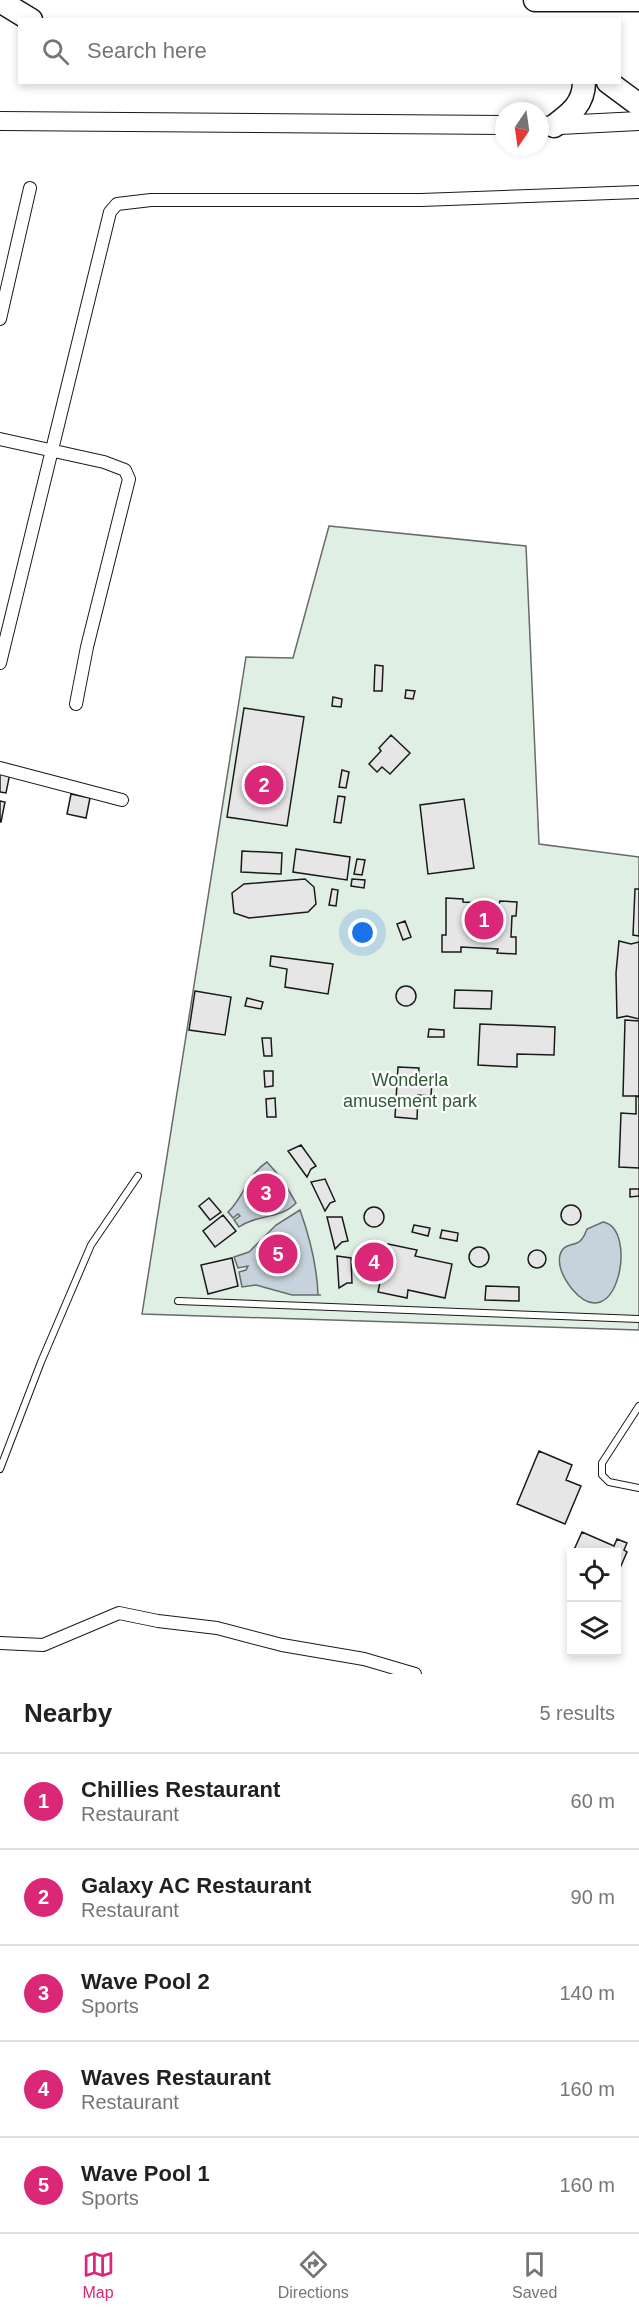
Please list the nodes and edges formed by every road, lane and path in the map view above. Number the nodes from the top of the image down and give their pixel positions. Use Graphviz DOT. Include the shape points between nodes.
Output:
graph roads {
  1 [pos="535,0"];
  2 [pos="639,0"];
  3 [pos="0,1"];
  4 [pos="28,18"];
  5 [pos="584,84"];
  6 [pos="611,84"];
  7 [pos="639,105"];
  8 [pos="0,121"];
  9 [pos="639,121"];
  10 [pos="495,125"];
  11 [pos="549,125"];
  12 [pos="549,126"];
  13 [pos="30,188"];
  14 [pos="639,192"];
  15 [pos="0,319"];
  16 [pos="0,439"];
  17 [pos="52,450"];
  18 [pos="0,663"];
  19 [pos="76,704"];
  20 [pos="0,768"];
  21 [pos="122,800"];
  22 [pos="138,1176"];
  23 [pos="178,1301"];
  24 [pos="639,1319"];
  25 [pos="639,1406"];
  26 [pos="0,1469"];
  27 [pos="639,1488"];
  28 [pos="0,1643"];
  29 [pos="415,1674"];
  1 -- 2 [label="highway"];
  3 -- 4 [label="highway"];
  5 -- 11 [label="highway" via="574,111"];
  6 -- 7 [label="highway"];
  8 -- 10 [label="main road"];
  9 -- 12 [label="main road"];
  13 -- 15 [label="street"];
  14 -- 17 [label="street" via="421,200 151,200 117,204 110,212"];
  16 -- 17 [label="street"];
  17 -- 18 [label="street"];
  17 -- 19 [label="street" via="114,466 124,470 129,479"];
  20 -- 21 [label="street"];
  22 -- 26 [label="lane" via="91,1245"];
  23 -- 24 [label="lane"];
  25 -- 27 [label="lane" via="602,1463 602,1475 609,1482"];
  28 -- 29 [label="street" via="44,1645 119,1613 217,1628 282,1645 364,1659"];
}
